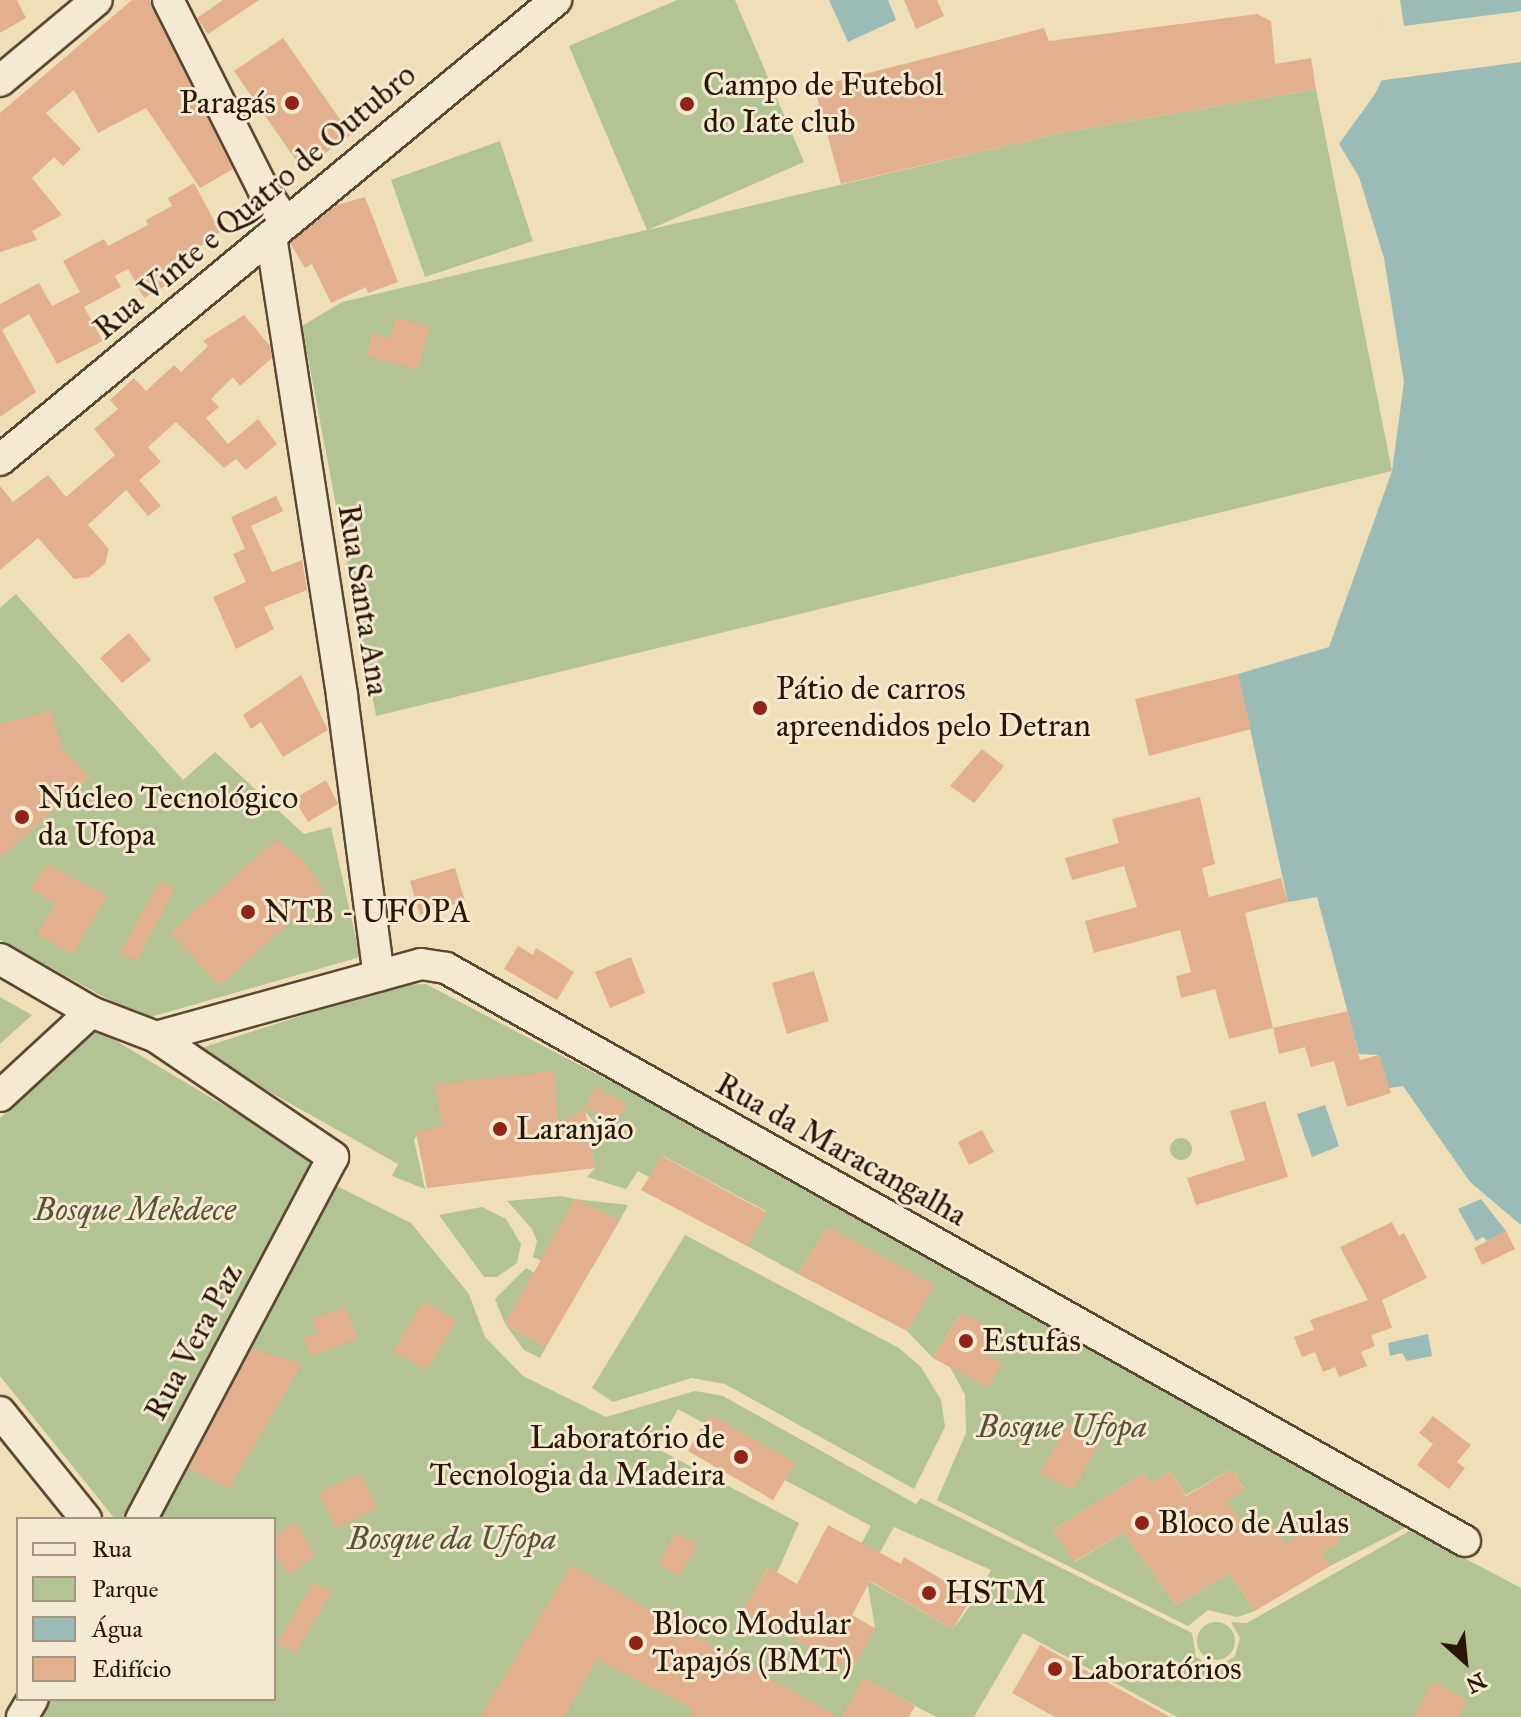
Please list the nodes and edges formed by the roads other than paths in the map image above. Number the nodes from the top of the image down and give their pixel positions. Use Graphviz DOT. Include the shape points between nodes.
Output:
graph roads {
  1 [pos="97,0"];
  2 [pos="168,0"];
  3 [pos="556,0"];
  4 [pos="0,81"];
  5 [pos="279,230"];
  6 [pos="0,460"];
  7 [pos="0,959"];
  8 [pos="379,976"];
  9 [pos="91,1012"];
  10 [pos="156,1037"];
  11 [pos="0,1096"];
  12 [pos="0,1412"];
  13 [pos="84,1517"];
  14 [pos="142,1517"];
  15 [pos="1465,1541"];
  1 -- 4 [label="street"];
  2 -- 5 [label="street"];
  3 -- 5 [label="street, Rua Vinte e Quatro de Outubro"];
  5 -- 6 [label="street, Rua Vinte e Quatro de Outubro"];
  5 -- 8 [label="street, Rua Santa Ana"];
  7 -- 9 [label="street"];
  8 -- 10 [label="street, Rua da Maracangalha"];
  8 -- 15 [label="street, Rua da Maracangalha" via="430,963 459,974"];
  9 -- 10 [label="street"];
  9 -- 11 [label="street"];
  10 -- 14 [label="street, Rua Vera Paz" via="333,1157"];
  12 -- 13 [label="street"];
}
